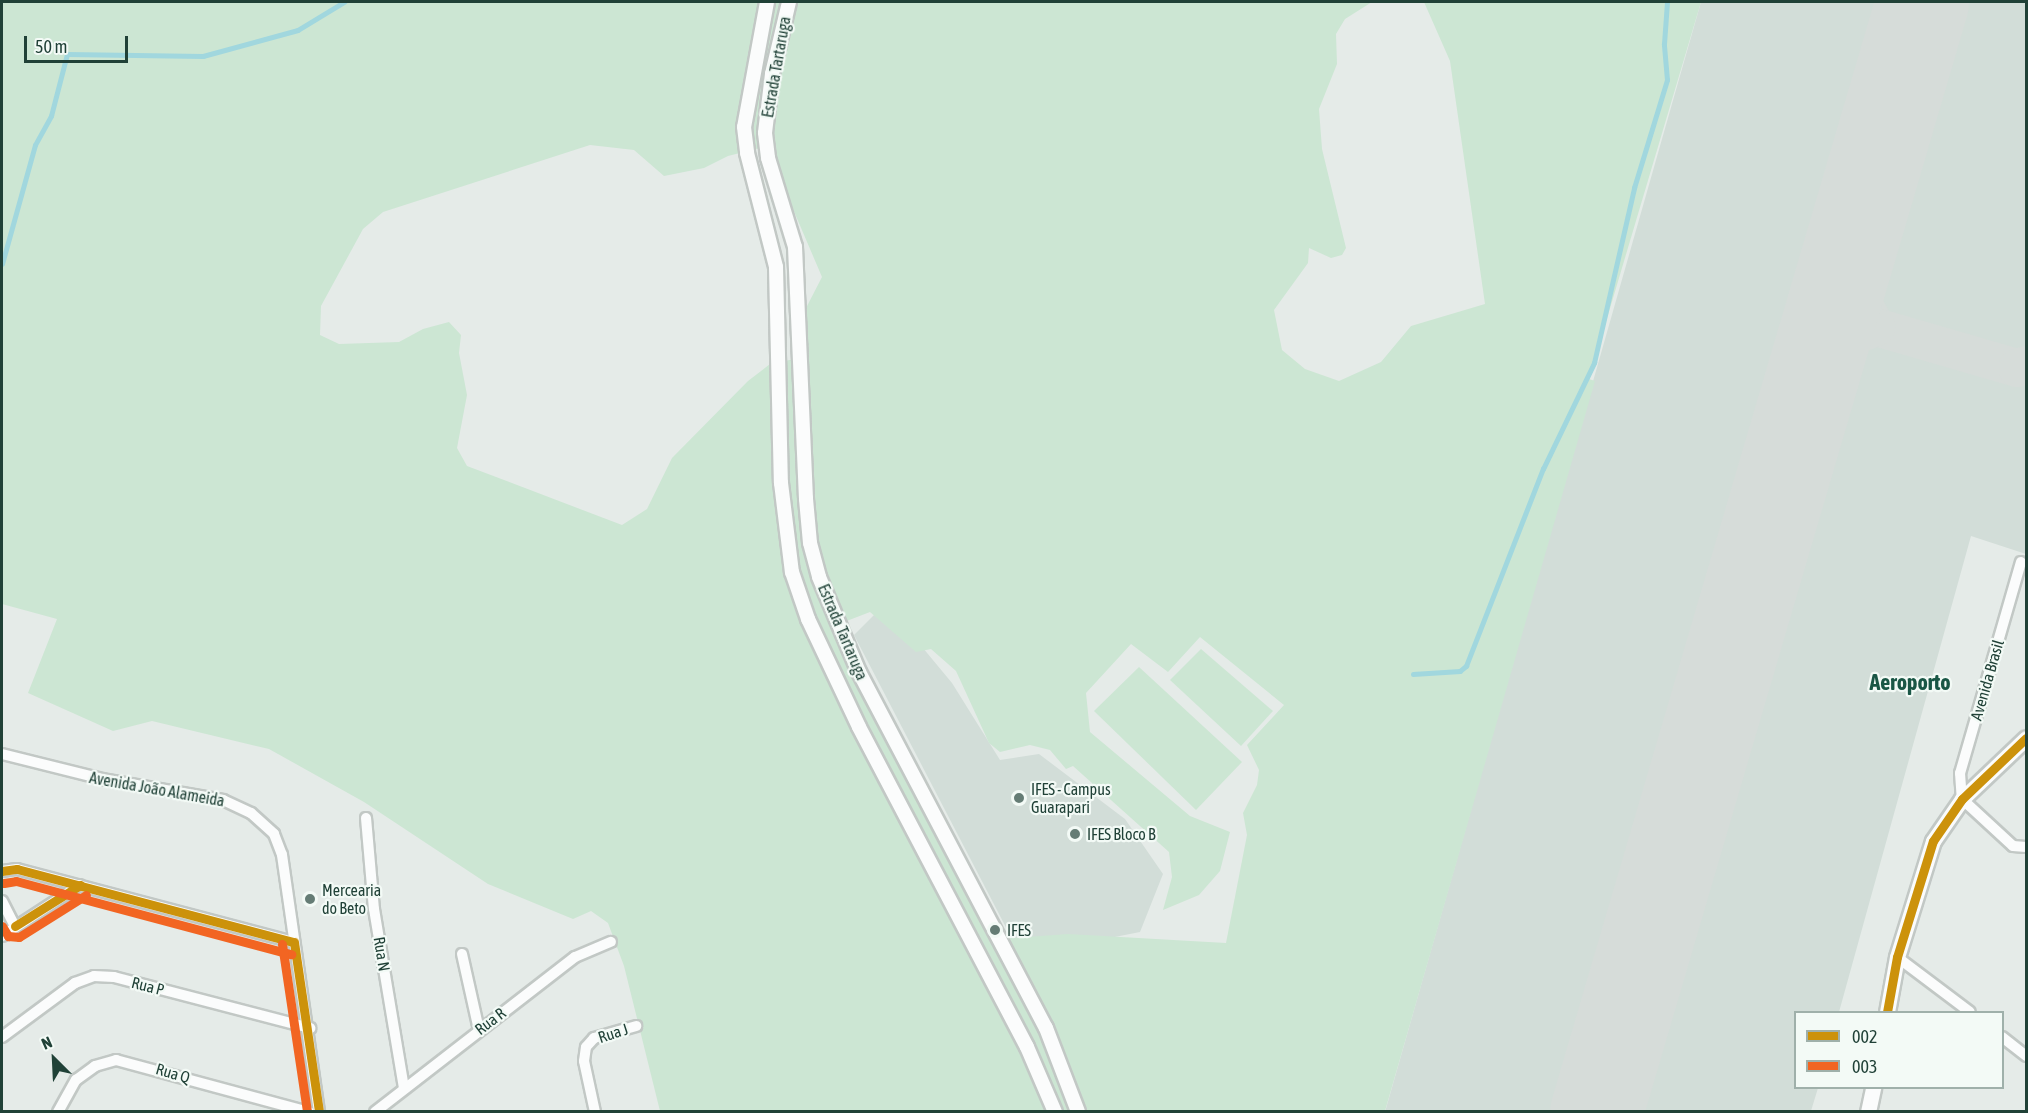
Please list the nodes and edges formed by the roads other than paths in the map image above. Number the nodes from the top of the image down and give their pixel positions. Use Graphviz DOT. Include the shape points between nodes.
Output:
graph roads {
  1 [pos="766,2"];
  2 [pos="789,2"];
  3 [pos="2021,562"];
  4 [pos="2026,738"];
  5 [pos="2,754"];
  6 [pos="1962,800"];
  7 [pos="366,818"];
  8 [pos="2013,846"];
  9 [pos="2026,847"];
  10 [pos="2026,856"];
  11 [pos="2,871"];
  12 [pos="80,885"];
  13 [pos="2,901"];
  14 [pos="15,926"];
  15 [pos="2,936"];
  16 [pos="294,942"];
  17 [pos="611,942"];
  18 [pos="462,954"];
  19 [pos="1897,957"];
  20 [pos="1887,1011"];
  21 [pos="1969,1011"];
  22 [pos="636,1026"];
  23 [pos="310,1028"];
  24 [pos="479,1030"];
  25 [pos="2,1037"];
  26 [pos="2004,1039"];
  27 [pos="2026,1056"];
  28 [pos="404,1089"];
  29 [pos="1873,1089"];
  30 [pos="1869,1111"];
  31 [pos="58,1112"];
  32 [pos="309,1112"];
  33 [pos="319,1112"];
  34 [pos="375,1112"];
  35 [pos="595,1112"];
  36 [pos="1055,1112"];
  37 [pos="1078,1112"];
  1 -- 36 [label="street, Estrada Tartaruga" via="744,127 776,267 781,483 792,572 808,619 860,727 1027,1047"];
  2 -- 37 [label="street, Estrada Tartaruga" via="772,74 765,133 768,158 795,247 806,499 816,566 830,612 859,672 1046,1028"];
  3 -- 6 [label="street, Avenida Brasil" via="1960,773"];
  4 -- 6 [label="main road"];
  5 -- 16 [label="street, Avenida João Alameida" via="102,779 224,800 252,813 279,843"];
  6 -- 8 [label="street"];
  6 -- 19 [label="main road" via="1947,819 1922,868"];
  7 -- 28 [label="street, Rua N" via="374,909"];
  8 -- 9 [label="street"];
  8 -- 10 [label="street"];
  11 -- 12 [label="street" via="17,869"];
  12 -- 14 [label="street"];
  12 -- 16 [label="street"];
  13 -- 14 [label="street"];
  14 -- 15 [label="street"];
  16 -- 23 [label="street, Avenida João Alameida"];
  17 -- 24 [label="street, Rua R" via="575,957"];
  18 -- 24 [label="street"];
  19 -- 20 [label="main road"];
  19 -- 21 [label="street"];
  22 -- 35 [label="street, Rua J" via="594,1038 586,1047 584,1061"];
  23 -- 25 [label="street, Rua P" via="114,976 94,976 75,982"];
  23 -- 33 [label="street, Avenida João Alameida"];
  24 -- 28 [label="street, Rua R"];
  26 -- 27 [label="street"];
  28 -- 34 [label="street, Rua R"];
  29 -- 30 [label="main road"];
  31 -- 32 [label="street, Rua Q" via="76,1080 95,1066 116,1059"];
}
